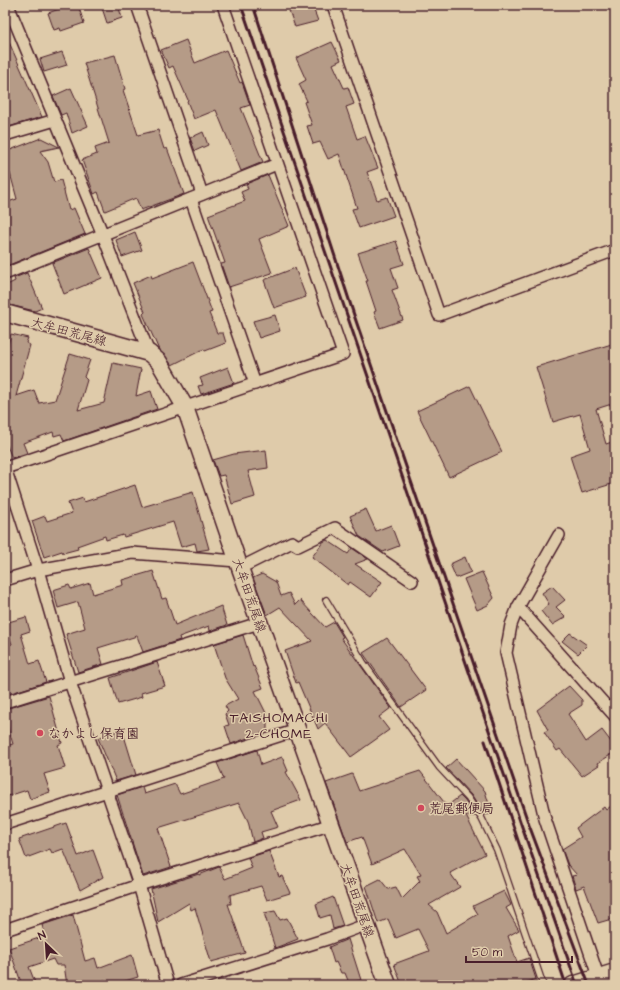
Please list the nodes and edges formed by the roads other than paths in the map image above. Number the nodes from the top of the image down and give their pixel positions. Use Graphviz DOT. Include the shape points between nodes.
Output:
graph roads {
  1 [pos="8,5"];
  2 [pos="137,5"];
  3 [pos="223,5"];
  4 [pos="333,5"];
  5 [pos="55,120"];
  6 [pos="5,135"];
  7 [pos="278,164"];
  8 [pos="202,194"];
  9 [pos="191,199"];
  10 [pos="103,235"];
  11 [pos="615,250"];
  12 [pos="5,274"];
  13 [pos="5,313"];
  14 [pos="149,353"];
  15 [pos="255,384"];
  16 [pos="185,407"];
  17 [pos="5,468"];
  18 [pos="559,535"];
  19 [pos="239,565"];
  20 [pos="38,570"];
  21 [pos="5,580"];
  22 [pos="412,581"];
  23 [pos="326,600"];
  24 [pos="518,607"];
  25 [pos="259,623"];
  26 [pos="70,682"];
  27 [pos="5,702"];
  28 [pos="615,716"];
  29 [pos="297,730"];
  30 [pos="107,790"];
  31 [pos="5,824"];
  32 [pos="332,824"];
  33 [pos="138,885"];
  34 [pos="365,925"];
  35 [pos="5,930"];
  36 [pos="610,975"];
  37 [pos="168,985"];
  38 [pos="181,985"];
  39 [pos="388,985"];
  40 [pos="543,985"];
  41 [pos="573,985"];
  1 -- 5 [label="street"];
  2 -- 8 [label="street"];
  3 -- 7 [label="street"];
  4 -- 11 [label="street" via="439,315"];
  5 -- 6 [label="street"];
  5 -- 10 [label="street"];
  7 -- 8 [label="street"];
  7 -- 15 [label="street" via="343,354"];
  8 -- 9 [label="street"];
  9 -- 10 [label="street"];
  9 -- 15 [label="street"];
  10 -- 12 [label="street"];
  10 -- 14 [label="street"];
  13 -- 14 [label="main road, 大牟田荒尾線"];
  14 -- 16 [label="main road, 大牟田荒尾線" via="159,362"];
  15 -- 16 [label="street"];
  16 -- 17 [label="street"];
  16 -- 19 [label="main road, 大牟田荒尾線"];
  17 -- 20 [label="street"];
  18 -- 24 [label="street"];
  19 -- 20 [label="street" via="132,554"];
  19 -- 22 [label="street" via="292,542 298,546 335,528"];
  19 -- 25 [label="main road, 大牟田荒尾線"];
  20 -- 21 [label="street"];
  20 -- 26 [label="street"];
  23 -- 40 [label="lane" via="363,662 440,767 468,798 482,819 497,850"];
  24 -- 28 [label="street"];
  24 -- 36 [label="street" via="511,625 506,653 545,819"];
  25 -- 26 [label="street"];
  25 -- 29 [label="main road, 大牟田荒尾線"];
  26 -- 27 [label="street"];
  26 -- 30 [label="street"];
  29 -- 30 [label="street"];
  29 -- 32 [label="main road, 大牟田荒尾線"];
  30 -- 31 [label="street"];
  30 -- 33 [label="street"];
  32 -- 33 [label="street"];
  32 -- 34 [label="main road, 大牟田荒尾線"];
  33 -- 35 [label="street"];
  33 -- 37 [label="street"];
  34 -- 38 [label="street"];
  34 -- 39 [label="main road, 大牟田荒尾線"];
  36 -- 41 [label="main road"];
}
